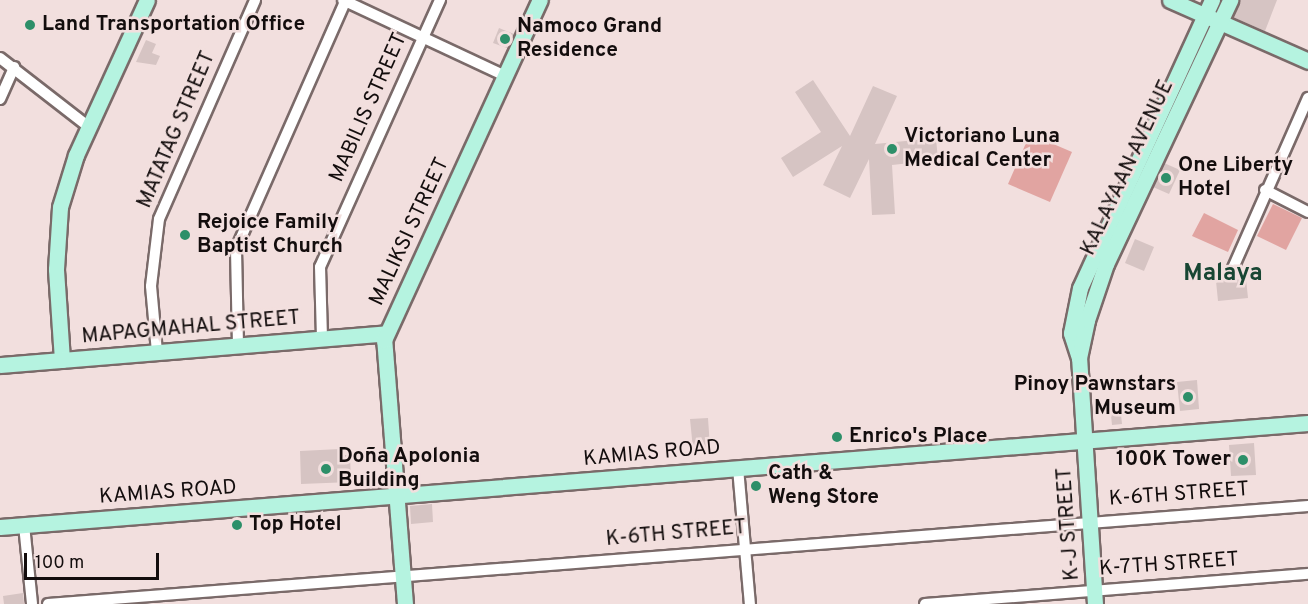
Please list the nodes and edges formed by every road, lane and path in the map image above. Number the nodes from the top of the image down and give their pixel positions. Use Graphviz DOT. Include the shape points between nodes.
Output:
graph roads {
  1 [pos="147,0"];
  2 [pos="255,0"];
  3 [pos="345,0"];
  4 [pos="440,0"];
  5 [pos="540,0"];
  6 [pos="1170,0"];
  7 [pos="1212,0"];
  8 [pos="1230,0"];
  9 [pos="1212,19"];
  10 [pos="422,38"];
  11 [pos="0,58"];
  12 [pos="1308,61"];
  13 [pos="14,67"];
  14 [pos="505,76"];
  15 [pos="1308,98"];
  16 [pos="0,99"];
  17 [pos="89,127"];
  18 [pos="1265,190"];
  19 [pos="1308,212"];
  20 [pos="1233,268"];
  21 [pos="386,333"];
  22 [pos="322,338"];
  23 [pos="238,345"];
  24 [pos="157,352"];
  25 [pos="62,360"];
  26 [pos="0,365"];
  27 [pos="1308,423"];
  28 [pos="1085,441"];
  29 [pos="738,468"];
  30 [pos="396,496"];
  31 [pos="1308,506"];
  32 [pos="1089,520"];
  33 [pos="24,525"];
  34 [pos="0,527"];
  35 [pos="745,548"];
  36 [pos="1308,574"];
  37 [pos="403,577"];
  38 [pos="1094,597"];
  39 [pos="32,604"];
  40 [pos="48,604"];
  41 [pos="405,604"];
  42 [pos="750,604"];
  43 [pos="925,604"];
  1 -- 17 [label="main road"];
  2 -- 24 [label="street, MATATAG STREET" via="159,219 151,286"];
  3 -- 10 [label="street"];
  3 -- 23 [label="street" via="236,249"];
  4 -- 10 [label="street, MABILIS STREET"];
  5 -- 14 [label="main road, MALIKSI STREET"];
  6 -- 9 [label="main road"];
  7 -- 9 [label="main road, KALAYAAN AVENUE"];
  8 -- 9 [label="main road, KALAYAAN AVENUE"];
  9 -- 12 [label="main road"];
  9 -- 28 [label="main road, KALAYAAN AVENUE" via="1106,264 1079,358"];
  10 -- 14 [label="street"];
  10 -- 22 [label="street, MABILIS STREET" via="320,267"];
  11 -- 13 [label="street"];
  13 -- 16 [label="street"];
  13 -- 17 [label="street"];
  14 -- 21 [label="main road, MALIKSI STREET"];
  15 -- 18 [label="street"];
  17 -- 25 [label="main road" via="68,178 57,228"];
  18 -- 19 [label="street"];
  18 -- 20 [label="street"];
  21 -- 22 [label="main road, MAPAGMAHAL STREET"];
  21 -- 30 [label="main road, MALIKSI STREET"];
  22 -- 23 [label="main road, MAPAGMAHAL STREET"];
  23 -- 24 [label="main road, MAPAGMAHAL STREET"];
  24 -- 25 [label="main road, MAPAGMAHAL STREET"];
  25 -- 26 [label="main road, MAPAGMAHAL STREET"];
  27 -- 28 [label="main road, KAMIAS ROAD"];
  28 -- 29 [label="main road, KAMIAS ROAD"];
  28 -- 32 [label="main road, K-J STREET"];
  29 -- 30 [label="main road, KAMIAS ROAD"];
  29 -- 35 [label="street"];
  30 -- 33 [label="main road, KAMIAS ROAD"];
  30 -- 37 [label="main road, MALIKSI STREET"];
  31 -- 32 [label="street, K-6TH STREET"];
  32 -- 35 [label="street, K-6TH STREET"];
  32 -- 38 [label="main road, K-J STREET"];
  33 -- 34 [label="main road, KAMIAS ROAD"];
  33 -- 39 [label="street"];
  35 -- 37 [label="street, K-6TH STREET"];
  35 -- 42 [label="street"];
  36 -- 38 [label="street, K-7TH STREET"];
  37 -- 40 [label="street, K-6TH STREET"];
  37 -- 41 [label="main road, MALIKSI STREET"];
  38 -- 43 [label="street, K-7TH STREET"];
}
